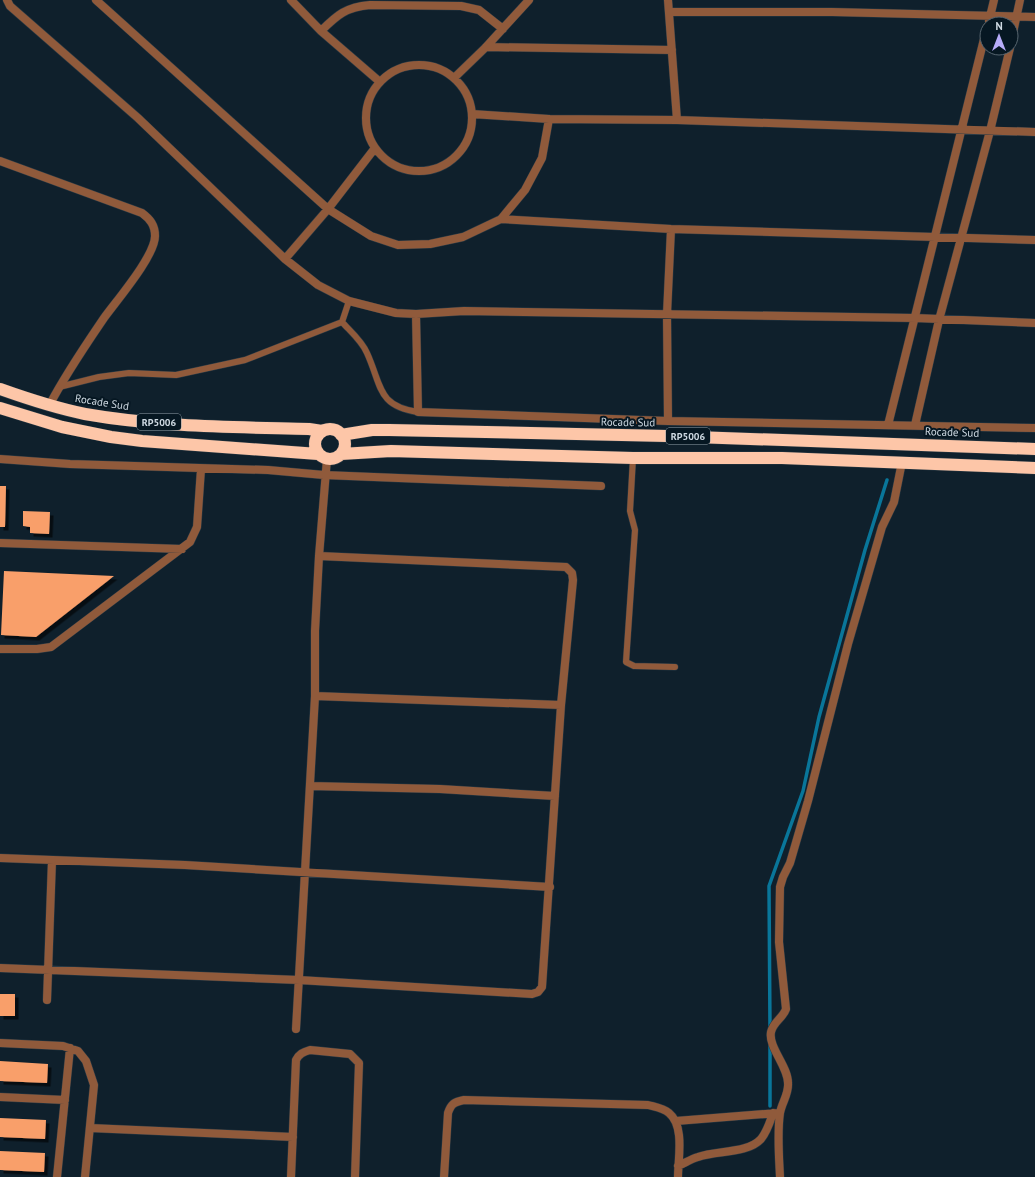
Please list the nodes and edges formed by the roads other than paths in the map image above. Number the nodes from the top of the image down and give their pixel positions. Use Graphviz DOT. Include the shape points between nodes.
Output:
graph roads {
  1 [pos="7,0"];
  2 [pos="96,0"];
  3 [pos="291,0"];
  4 [pos="529,0"];
  5 [pos="668,0"];
  6 [pos="994,0"];
  7 [pos="1020,0"];
  8 [pos="669,12"];
  9 [pos="990,16"];
  10 [pos="1017,16"];
  11 [pos="1019,17"];
  12 [pos="1035,17"];
  13 [pos="979,19"];
  14 [pos="503,29"];
  15 [pos="321,31"];
  16 [pos="486,48"];
  17 [pos="672,50"];
  18 [pos="980,56"];
  19 [pos="1008,56"];
  20 [pos="454,78"];
  21 [pos="380,82"];
  22 [pos="472,114"];
  23 [pos="549,119"];
  24 [pos="676,120"];
  25 [pos="962,130"];
  26 [pos="990,131"];
  27 [pos="1035,132"];
  28 [pos="375,148"];
  29 [pos="0,161"];
  30 [pos="328,208"];
  31 [pos="501,219"];
  32 [pos="671,229"];
  33 [pos="935,236"];
  34 [pos="962,238"];
  35 [pos="1035,240"];
  36 [pos="286,259"];
  37 [pos="349,301"];
  38 [pos="416,314"];
  39 [pos="667,314"];
  40 [pos="915,318"];
  41 [pos="940,320"];
  42 [pos="342,322"];
  43 [pos="1035,323"];
  44 [pos="59,387"];
  45 [pos="0,389"];
  46 [pos="49,406"];
  47 [pos="0,408"];
  48 [pos="418,412"];
  49 [pos="668,421"];
  50 [pos="888,425"];
  51 [pos="915,425"];
  52 [pos="1035,428"];
  53 [pos="322,431"];
  54 [pos="341,435"];
  55 [pos="1035,449"];
  56 [pos="341,454"];
  57 [pos="323,456"];
  58 [pos="633,458"];
  59 [pos="0,459"];
  60 [pos="902,462"];
  61 [pos="1035,468"];
  62 [pos="201,469"];
  63 [pos="324,475"];
  64 [pos="601,486"];
  65 [pos="0,543"];
  66 [pos="182,549"];
  67 [pos="319,556"];
  68 [pos="0,649"];
  69 [pos="675,667"];
  70 [pos="314,696"];
  71 [pos="561,705"];
  72 [pos="310,786"];
  73 [pos="555,796"];
  74 [pos="0,858"];
  75 [pos="52,860"];
  76 [pos="304,872"];
  77 [pos="550,887"];
  78 [pos="0,968"];
  79 [pos="48,972"];
  80 [pos="299,980"];
  81 [pos="47,1000"];
  82 [pos="296,1029"];
  83 [pos="0,1043"];
  84 [pos="70,1048"];
  85 [pos="0,1097"];
  86 [pos="65,1100"];
  87 [pos="777,1113"];
  88 [pos="676,1121"];
  89 [pos="90,1128"];
  90 [pos="293,1136"];
  91 [pos="678,1166"];
  92 [pos="57,1177"];
  93 [pos="85,1177"];
  94 [pos="292,1177"];
  95 [pos="355,1177"];
  96 [pos="444,1177"];
  97 [pos="678,1177"];
  98 [pos="780,1177"];
  1 -- 36 [label="street" via="10,6 138,118"];
  2 -- 30 [label="street"];
  3 -- 15 [label="street"];
  4 -- 14 [label="street"];
  5 -- 8 [label="street"];
  6 -- 9 [label="street"];
  7 -- 10 [label="street"];
  8 -- 13 [label="street" via="832,12"];
  8 -- 17 [label="street"];
  11 -- 12 [label="street"];
  14 -- 15 [label="street" via="479,10 461,6 370,5 355,6 337,15"];
  14 -- 16 [label="street"];
  15 -- 21 [label="street"];
  16 -- 17 [label="street"];
  16 -- 20 [label="street"];
  17 -- 24 [label="street"];
  18 -- 25 [label="street"];
  19 -- 26 [label="street"];
  20 -- 21 [label="street" via="438,69 413,66 395,71"];
  20 -- 22 [label="street" via="467,97"];
  21 -- 28 [label="street" via="369,98 366,111 367,130"];
  22 -- 23 [label="street"];
  22 -- 28 [label="street" via="470,132 463,148 450,161 434,169 404,169 388,161"];
  23 -- 24 [label="street"];
  23 -- 31 [label="street" via="542,158 525,190"];
  24 -- 25 [label="street"];
  25 -- 26 [label="street"];
  25 -- 33 [label="street"];
  26 -- 27 [label="street"];
  26 -- 34 [label="street"];
  28 -- 30 [label="street"];
  29 -- 44 [label="street" via="142,213 151,220 154,228 155,237 149,256"];
  30 -- 31 [label="street" via="370,236 398,245 430,244 463,237"];
  30 -- 36 [label="street"];
  31 -- 32 [label="street"];
  32 -- 33 [label="street"];
  32 -- 39 [label="street"];
  33 -- 34 [label="street"];
  33 -- 40 [label="street"];
  34 -- 35 [label="street"];
  34 -- 41 [label="street"];
  36 -- 37 [label="street" via="318,285"];
  37 -- 38 [label="street" via="376,309"];
  37 -- 42 [label="lane"];
  38 -- 39 [label="street" via="464,311"];
  38 -- 48 [label="street"];
  39 -- 40 [label="street"];
  39 -- 49 [label="street"];
  40 -- 41 [label="street"];
  40 -- 50 [label="street"];
  41 -- 43 [label="street"];
  41 -- 51 [label="street"];
  42 -- 44 [label="lane" via="245,360 176,374 129,373 99,377"];
  42 -- 48 [label="lane" via="366,352 386,399 402,410"];
  44 -- 46 [label="street"];
  45 -- 46 [label="highway, Rocade Sud / RP5006"];
  46 -- 53 [label="highway, Rocade Sud / RP5006" via="91,415 147,421"];
  47 -- 57 [label="highway, RP5006" via="68,429 126,439"];
  48 -- 49 [label="street"];
  49 -- 50 [label="street"];
  50 -- 51 [label="street"];
  51 -- 52 [label="street"];
  53 -- 54 [label="highway, Rocade Sud / RP5006" via="332,430"];
  53 -- 57 [label="highway" via="316,439 316,449"];
  54 -- 55 [label="highway, Rocade Sud / RP5006" via="389,430 667,436"];
  54 -- 56 [label="highway" via="344,444"];
  56 -- 57 [label="highway, RP5006" via="337,457"];
  56 -- 58 [label="highway, RP5006" via="391,451"];
  57 -- 63 [label="street"];
  58 -- 60 [label="highway, RP5006" via="782,458"];
  58 -- 69 [label="lane" via="630,512 635,530 626,662 634,666"];
  59 -- 62 [label="street"];
  60 -- 61 [label="highway, RP5006"];
  60 -- 87 [label="street" via="894,502 882,528 852,629 808,801 780,887 779,942 786,1009 771,1033 788,1083 787,1093"];
  62 -- 63 [label="street" via="268,470"];
  62 -- 66 [label="street" via="195,534"];
  63 -- 64 [label="street"];
  63 -- 67 [label="street"];
  65 -- 66 [label="street"];
  66 -- 68 [label="street" via="51,647"];
  67 -- 70 [label="street"];
  67 -- 71 [label="street" via="566,567 572,573 573,580"];
  70 -- 71 [label="street"];
  70 -- 72 [label="street"];
  71 -- 73 [label="street"];
  72 -- 73 [label="street" via="440,789"];
  72 -- 76 [label="street"];
  73 -- 77 [label="street"];
  74 -- 75 [label="street"];
  75 -- 76 [label="street"];
  75 -- 79 [label="street"];
  76 -- 77 [label="street"];
  76 -- 80 [label="street"];
  77 -- 80 [label="street" via="542,987 538,992 532,994"];
  78 -- 79 [label="street"];
  79 -- 80 [label="street"];
  79 -- 81 [label="street"];
  80 -- 82 [label="street"];
  83 -- 84 [label="street"];
  84 -- 86 [label="street"];
  84 -- 89 [label="street" via="78,1051 90,1069 94,1085"];
  85 -- 86 [label="street"];
  86 -- 92 [label="street"];
  87 -- 88 [label="street"];
  87 -- 91 [label="street" via="760,1140 753,1144 698,1157"];
  87 -- 98 [label="street"];
  88 -- 91 [label="street" via="679,1134"];
  88 -- 96 [label="street" via="669,1113 648,1105 464,1100 455,1102 448,1113"];
  89 -- 90 [label="street"];
  89 -- 93 [label="street"];
  90 -- 94 [label="street"];
  90 -- 95 [label="street" via="295,1068 299,1055 310,1050 350,1054 359,1063 360,1069"];
  91 -- 97 [label="street"];
}
